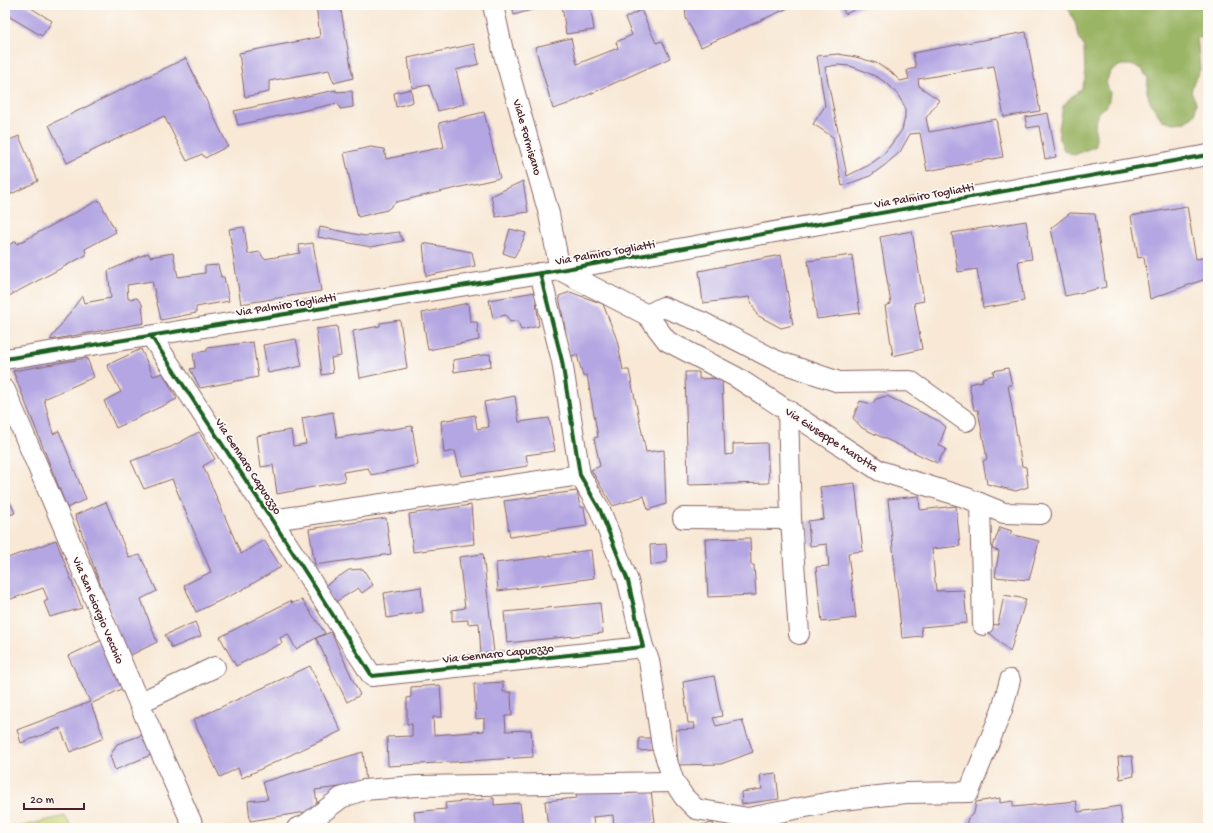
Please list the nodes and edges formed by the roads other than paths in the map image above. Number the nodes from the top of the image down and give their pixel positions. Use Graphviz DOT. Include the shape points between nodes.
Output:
graph roads {
  1 [pos="493,5"];
  2 [pos="1208,155"];
  3 [pos="560,270"];
  4 [pos="540,273"];
  5 [pos="647,315"];
  6 [pos="151,336"];
  7 [pos="5,359"];
  8 [pos="5,390"];
  9 [pos="788,410"];
  10 [pos="966,421"];
  11 [pos="580,475"];
  12 [pos="980,503"];
  13 [pos="1041,514"];
  14 [pos="683,518"];
  15 [pos="791,519"];
  16 [pos="272,520"];
  17 [pos="983,625"];
  18 [pos="800,634"];
  19 [pos="643,647"];
  20 [pos="215,667"];
  21 [pos="1010,680"];
  22 [pos="139,703"];
  23 [pos="674,782"];
  24 [pos="194,828"];
  25 [pos="296,828"];
  1 -- 3 [label="street, Viale Formisano" via="503,51 549,214"];
  2 -- 3 [label="street, Via Palmiro Togliatti"];
  3 -- 4 [label="street, Via Palmiro Togliatti"];
  3 -- 5 [label="street, Via Giuseppe Marotta"];
  4 -- 6 [label="street, Via Palmiro Togliatti"];
  4 -- 11 [label="street" via="562,361"];
  5 -- 9 [label="street, Via Giuseppe Marotta" via="666,341 736,377"];
  5 -- 10 [label="street" via="664,307 702,322 777,361 839,382 910,381"];
  6 -- 7 [label="street, Via Palmiro Togliatti"];
  6 -- 16 [label="street, Via Gennaro Capuozzo"];
  8 -- 22 [label="street, Via San Giorgio Vecchio"];
  9 -- 12 [label="street, Via Giuseppe Marotta" via="880,471"];
  9 -- 15 [label="street"];
  11 -- 16 [label="street, Via Gennaro Capuozzo"];
  11 -- 19 [label="street" via="600,510 628,581"];
  12 -- 13 [label="street, Via Giuseppe Marotta" via="1004,513"];
  12 -- 17 [label="street"];
  14 -- 15 [label="street"];
  15 -- 18 [label="street"];
  16 -- 19 [label="street, Via Gennaro Capuozzo" via="372,676"];
  19 -- 23 [label="street" via="649,660 662,746"];
  20 -- 22 [label="street"];
  21 -- 23 [label="street" via="1002,710 969,792 906,793 842,800 748,818 696,809"];
  22 -- 24 [label="street, Via San Giorgio Vecchio"];
  23 -- 25 [label="street" via="417,786 363,790 341,798 304,826"];
}
